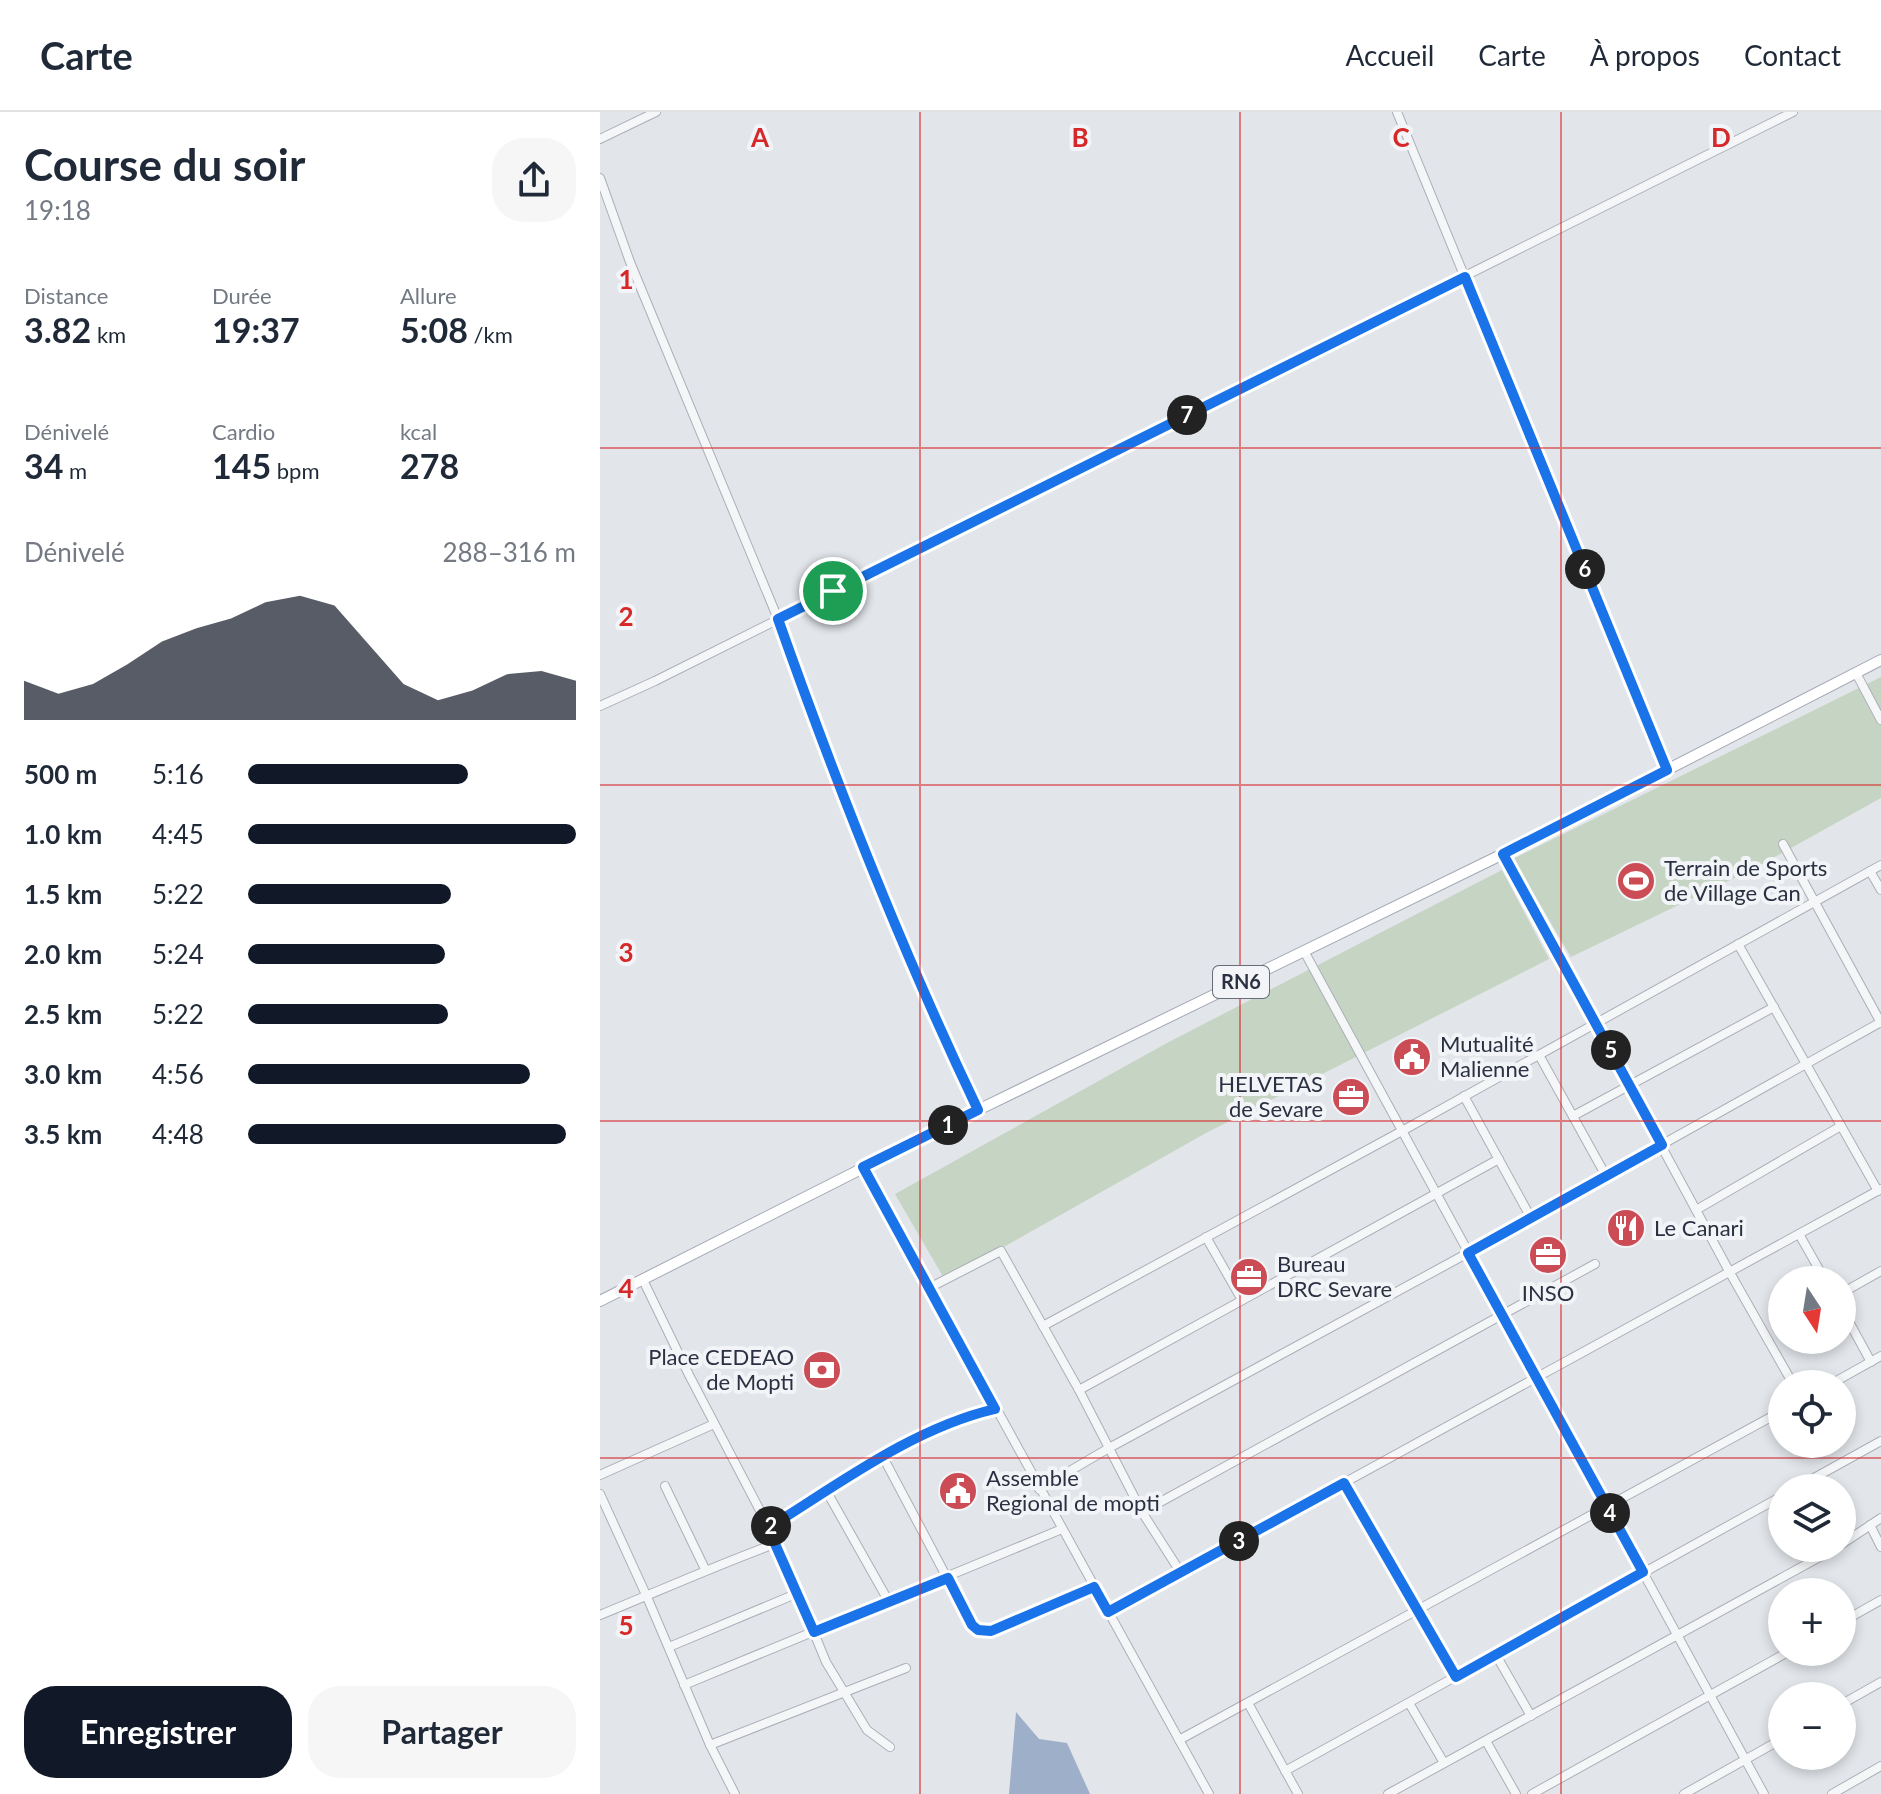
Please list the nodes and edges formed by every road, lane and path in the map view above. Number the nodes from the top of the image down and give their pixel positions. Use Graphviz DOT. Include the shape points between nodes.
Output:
graph roads {
  1 [pos="656,112"];
  2 [pos="1397,112"];
  3 [pos="1793,112"];
  4 [pos="600,139"];
  5 [pos="600,178"];
  6 [pos="1465,277"];
  7 [pos="778,619"];
  8 [pos="1881,660"];
  9 [pos="1856,673"];
  10 [pos="600,706"];
  11 [pos="1881,720"];
  12 [pos="1667,770"];
  13 [pos="1783,844"];
  14 [pos="1503,854"];
  15 [pos="1881,865"];
  16 [pos="1870,871"];
  17 [pos="1881,890"];
  18 [pos="1814,901"];
  19 [pos="1738,944"];
  20 [pos="1304,951"];
  21 [pos="1774,1007"];
  22 [pos="1881,1022"];
  23 [pos="1596,1023"];
  24 [pos="1539,1055"];
  25 [pos="1804,1064"];
  26 [pos="1630,1085"];
  27 [pos="1464,1096"];
  28 [pos="978,1110"];
  29 [pos="1573,1116"];
  30 [pos="1841,1126"];
  31 [pos="1402,1131"];
  32 [pos="1662,1145"];
  33 [pos="1499,1159"];
  34 [pos="863,1167"];
  35 [pos="1606,1176"];
  36 [pos="1879,1190"];
  37 [pos="1436,1193"];
  38 [pos="1696,1210"];
  39 [pos="1531,1218"];
  40 [pos="1799,1234"];
  41 [pos="1206,1237"];
  42 [pos="1468,1253"];
  43 [pos="1595,1264"];
  44 [pos="1817,1266"];
  45 [pos="1729,1271"];
  46 [pos="1881,1271"];
  47 [pos="643,1280"];
  48 [pos="1856,1285"];
  49 [pos="929,1288"];
  50 [pos="1242,1300"];
  51 [pos="600,1301"];
  52 [pos="1501,1315"];
  53 [pos="1043,1326"];
  54 [pos="1856,1335"];
  55 [pos="1881,1356"];
  56 [pos="1871,1362"];
  57 [pos="1785,1370"];
  58 [pos="1856,1370"];
  59 [pos="1536,1378"];
  60 [pos="1079,1390"];
  61 [pos="995,1409"];
  62 [pos="1768,1419"];
  63 [pos="714,1424"];
  64 [pos="1881,1441"];
  65 [pos="1109,1448"];
  66 [pos="883,1457"];
  67 [pos="1821,1474"];
  68 [pos="600,1475"];
  69 [pos="1344,1483"];
  70 [pos="665,1486"];
  71 [pos="1039,1489"];
  72 [pos="827,1492"];
  73 [pos="600,1494"];
  74 [pos="1768,1504"];
  75 [pos="1607,1506"];
  76 [pos="1142,1512"];
  77 [pos="1881,1518"];
  78 [pos="1870,1525"];
  79 [pos="768,1528"];
  80 [pos="1062,1529"];
  81 [pos="1856,1534"];
  82 [pos="777,1543"];
  83 [pos="1881,1547"];
  84 [pos="1808,1562"];
  85 [pos="705,1569"];
  86 [pos="1643,1572"];
  87 [pos="1181,1573"];
  88 [pos="948,1578"];
  89 [pos="1094,1587"];
  90 [pos="798,1593"];
  91 [pos="647,1597"];
  92 [pos="1881,1600"];
  93 [pos="889,1602"];
  94 [pos="1417,1610"];
  95 [pos="1108,1612"];
  96 [pos="1856,1614"];
  97 [pos="600,1615"];
  98 [pos="814,1632"];
  99 [pos="1677,1636"];
  100 [pos="669,1647"];
  101 [pos="1496,1655"];
  102 [pos="1768,1663"];
  103 [pos="906,1668"];
  104 [pos="1456,1677"];
  105 [pos="1881,1682"];
  106 [pos="684,1685"];
  107 [pos="845,1692"];
  108 [pos="1710,1695"];
  109 [pos="1856,1696"];
  110 [pos="1248,1703"];
  111 [pos="1409,1703"];
  112 [pos="1531,1716"];
  113 [pos="1179,1740"];
  114 [pos="1486,1741"];
  115 [pos="710,1745"];
  116 [pos="890,1747"];
  117 [pos="1768,1747"];
  118 [pos="1745,1760"];
  119 [pos="1444,1763"];
  120 [pos="1881,1766"];
  121 [pos="1285,1771"];
  122 [pos="735,1794"];
  123 [pos="1209,1794"];
  124 [pos="1298,1794"];
  125 [pos="1388,1794"];
  126 [pos="1516,1794"];
  127 [pos="1532,1794"];
  128 [pos="1684,1794"];
  129 [pos="1764,1794"];
  130 [pos="1832,1794"];
  1 -- 4 [label="street"];
  2 -- 6 [label="street"];
  3 -- 6 [label="street"];
  5 -- 7 [label="street"];
  6 -- 7 [label="street"];
  6 -- 12 [label="street"];
  7 -- 10 [label="street"];
  7 -- 28 [label="street" via="920,987"];
  8 -- 9 [label="main road, RN6"];
  9 -- 11 [label="street"];
  9 -- 12 [label="main road, RN6"];
  12 -- 14 [label="main road, RN6"];
  13 -- 18 [label="street"];
  14 -- 20 [label="main road, RN6"];
  14 -- 23 [label="street"];
  15 -- 16 [label="street"];
  16 -- 17 [label="street"];
  16 -- 18 [label="street"];
  18 -- 19 [label="street"];
  18 -- 22 [label="street"];
  19 -- 21 [label="street"];
  19 -- 23 [label="street"];
  20 -- 28 [label="main road, RN6"];
  20 -- 31 [label="street"];
  21 -- 25 [label="street"];
  21 -- 26 [label="street"];
  22 -- 25 [label="street"];
  23 -- 24 [label="street"];
  23 -- 26 [label="street"];
  24 -- 27 [label="street"];
  24 -- 29 [label="street"];
  25 -- 30 [label="street"];
  25 -- 32 [label="street"];
  26 -- 29 [label="street"];
  26 -- 32 [label="street"];
  27 -- 31 [label="street"];
  27 -- 33 [label="street"];
  28 -- 34 [label="main road, RN6"];
  29 -- 35 [label="street"];
  30 -- 36 [label="street"];
  30 -- 38 [label="street"];
  31 -- 37 [label="street"];
  31 -- 41 [label="street"];
  32 -- 35 [label="street"];
  32 -- 38 [label="street"];
  33 -- 37 [label="street"];
  33 -- 39 [label="street"];
  34 -- 47 [label="main road, RN6"];
  34 -- 49 [label="street"];
  35 -- 39 [label="street"];
  36 -- 40 [label="street"];
  37 -- 42 [label="street"];
  37 -- 50 [label="street"];
  38 -- 45 [label="street"];
  39 -- 42 [label="street"];
  40 -- 44 [label="street"];
  40 -- 45 [label="street"];
  41 -- 50 [label="street"];
  41 -- 53 [label="street"];
  42 -- 52 [label="street"];
  42 -- 65 [label="street"];
  43 -- 52 [label="street"];
  45 -- 57 [label="street"];
  45 -- 59 [label="street"];
  46 -- 48 [label="street"];
  47 -- 51 [label="main road, RN6"];
  47 -- 63 [label="street"];
  49 -- 53 [label="street" via="1001,1251"];
  49 -- 61 [label="street"];
  50 -- 60 [label="street"];
  52 -- 59 [label="street"];
  52 -- 76 [label="street"];
  53 -- 60 [label="street"];
  54 -- 56 [label="street"];
  55 -- 56 [label="street"];
  56 -- 58 [label="street"];
  59 -- 69 [label="street"];
  59 -- 75 [label="street"];
  60 -- 65 [label="street"];
  61 -- 66 [label="street" via="965,1416"];
  61 -- 71 [label="street"];
  62 -- 75 [label="street"];
  63 -- 68 [label="street"];
  63 -- 79 [label="street"];
  64 -- 67 [label="street"];
  65 -- 71 [label="street"];
  65 -- 76 [label="street"];
  66 -- 72 [label="street"];
  66 -- 88 [label="street"];
  69 -- 87 [label="street"];
  69 -- 94 [label="street"];
  70 -- 85 [label="street"];
  71 -- 80 [label="street"];
  72 -- 79 [label="street"];
  72 -- 93 [label="street"];
  73 -- 91 [label="street"];
  74 -- 86 [label="street"];
  75 -- 86 [label="street"];
  75 -- 94 [label="street"];
  76 -- 87 [label="street"];
  77 -- 78 [label="street"];
  78 -- 81 [label="street"];
  78 -- 83 [label="street"];
  79 -- 82 [label="street"];
  80 -- 88 [label="street"];
  80 -- 89 [label="street"];
  82 -- 85 [label="street"];
  82 -- 90 [label="street"];
  84 -- 99 [label="street"];
  85 -- 91 [label="street"];
  86 -- 99 [label="street"];
  86 -- 101 [label="street"];
  87 -- 95 [label="street"];
  88 -- 89 [label="street" via="972,1625 985,1631"];
  88 -- 93 [label="street"];
  89 -- 95 [label="street"];
  90 -- 98 [label="street"];
  90 -- 100 [label="street"];
  91 -- 97 [label="street"];
  91 -- 100 [label="street"];
  92 -- 96 [label="street"];
  93 -- 98 [label="street"];
  94 -- 104 [label="street"];
  94 -- 110 [label="street"];
  95 -- 113 [label="street"];
  98 -- 106 [label="street"];
  98 -- 107 [label="street"];
  99 -- 108 [label="street"];
  99 -- 112 [label="street"];
  100 -- 106 [label="street"];
  101 -- 104 [label="street"];
  101 -- 112 [label="street"];
  102 -- 108 [label="street"];
  103 -- 107 [label="street"];
  104 -- 111 [label="street"];
  105 -- 109 [label="street"];
  106 -- 115 [label="street"];
  107 -- 115 [label="street"];
  107 -- 116 [label="street" via="867,1730"];
  108 -- 118 [label="street"];
  108 -- 127 [label="street"];
  110 -- 113 [label="street"];
  110 -- 121 [label="street"];
  111 -- 119 [label="street"];
  111 -- 121 [label="street"];
  112 -- 114 [label="street"];
  113 -- 123 [label="street"];
  114 -- 119 [label="street"];
  114 -- 126 [label="street"];
  115 -- 122 [label="street"];
  117 -- 118 [label="street"];
  118 -- 128 [label="street"];
  118 -- 129 [label="street"];
  119 -- 125 [label="street"];
  120 -- 130 [label="street"];
  121 -- 124 [label="street"];
}
